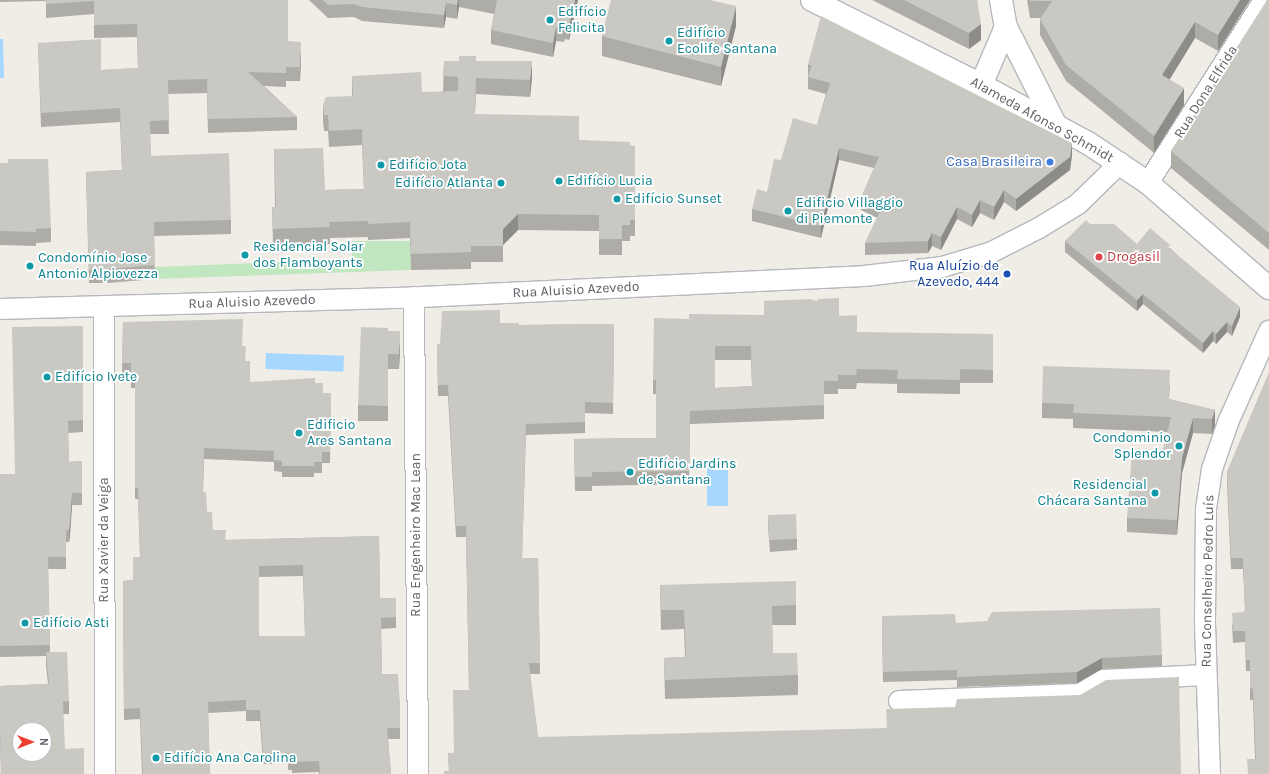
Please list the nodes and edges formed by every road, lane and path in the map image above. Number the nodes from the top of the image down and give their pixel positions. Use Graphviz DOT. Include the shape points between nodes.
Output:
graph roads {
  1 [pos="812,0"];
  2 [pos="1001,0"];
  3 [pos="1264,0"];
  4 [pos="1006,26"];
  5 [pos="981,85"];
  6 [pos="1055,124"];
  7 [pos="1120,163"];
  8 [pos="1148,183"];
  9 [pos="1269,288"];
  10 [pos="414,297"];
  11 [pos="104,306"];
  12 [pos="0,309"];
  13 [pos="1269,331"];
  14 [pos="1206,675"];
  15 [pos="899,701"];
  16 [pos="105,774"];
  17 [pos="418,774"];
  18 [pos="1210,774"];
  1 -- 5 [label="main road, Alameda Afonso Schmidt"];
  2 -- 4 [label="main road"];
  3 -- 8 [label="street, Rua Dona Elfrida"];
  4 -- 5 [label="main road"];
  4 -- 6 [label="main road"];
  5 -- 6 [label="main road, Alameda Afonso Schmidt"];
  6 -- 7 [label="main road, Alameda Afonso Schmidt"];
  7 -- 8 [label="main road, Alameda Afonso Schmidt"];
  7 -- 10 [label="street, Rua Aluisio Azevedo" via="1078,204 1038,228 992,252 942,267 864,276"];
  8 -- 9 [label="main road, Alameda Afonso Schmidt"];
  10 -- 11 [label="street, Rua Aluisio Azevedo"];
  10 -- 17 [label="street, Rua Engenheiro Mac Lean"];
  11 -- 12 [label="street, Rua Aluisio Azevedo"];
  11 -- 16 [label="street, Rua Xavier da Veiga"];
  13 -- 14 [label="street, Rua Conselheiro Pedro Luís" via="1229,420 1212,469 1206,509"];
  14 -- 15 [label="street, Rua Conselheiro Pedro Luís" via="1102,680 1080,694"];
  14 -- 18 [label="street, Rua Conselheiro Pedro Luís"];
}
